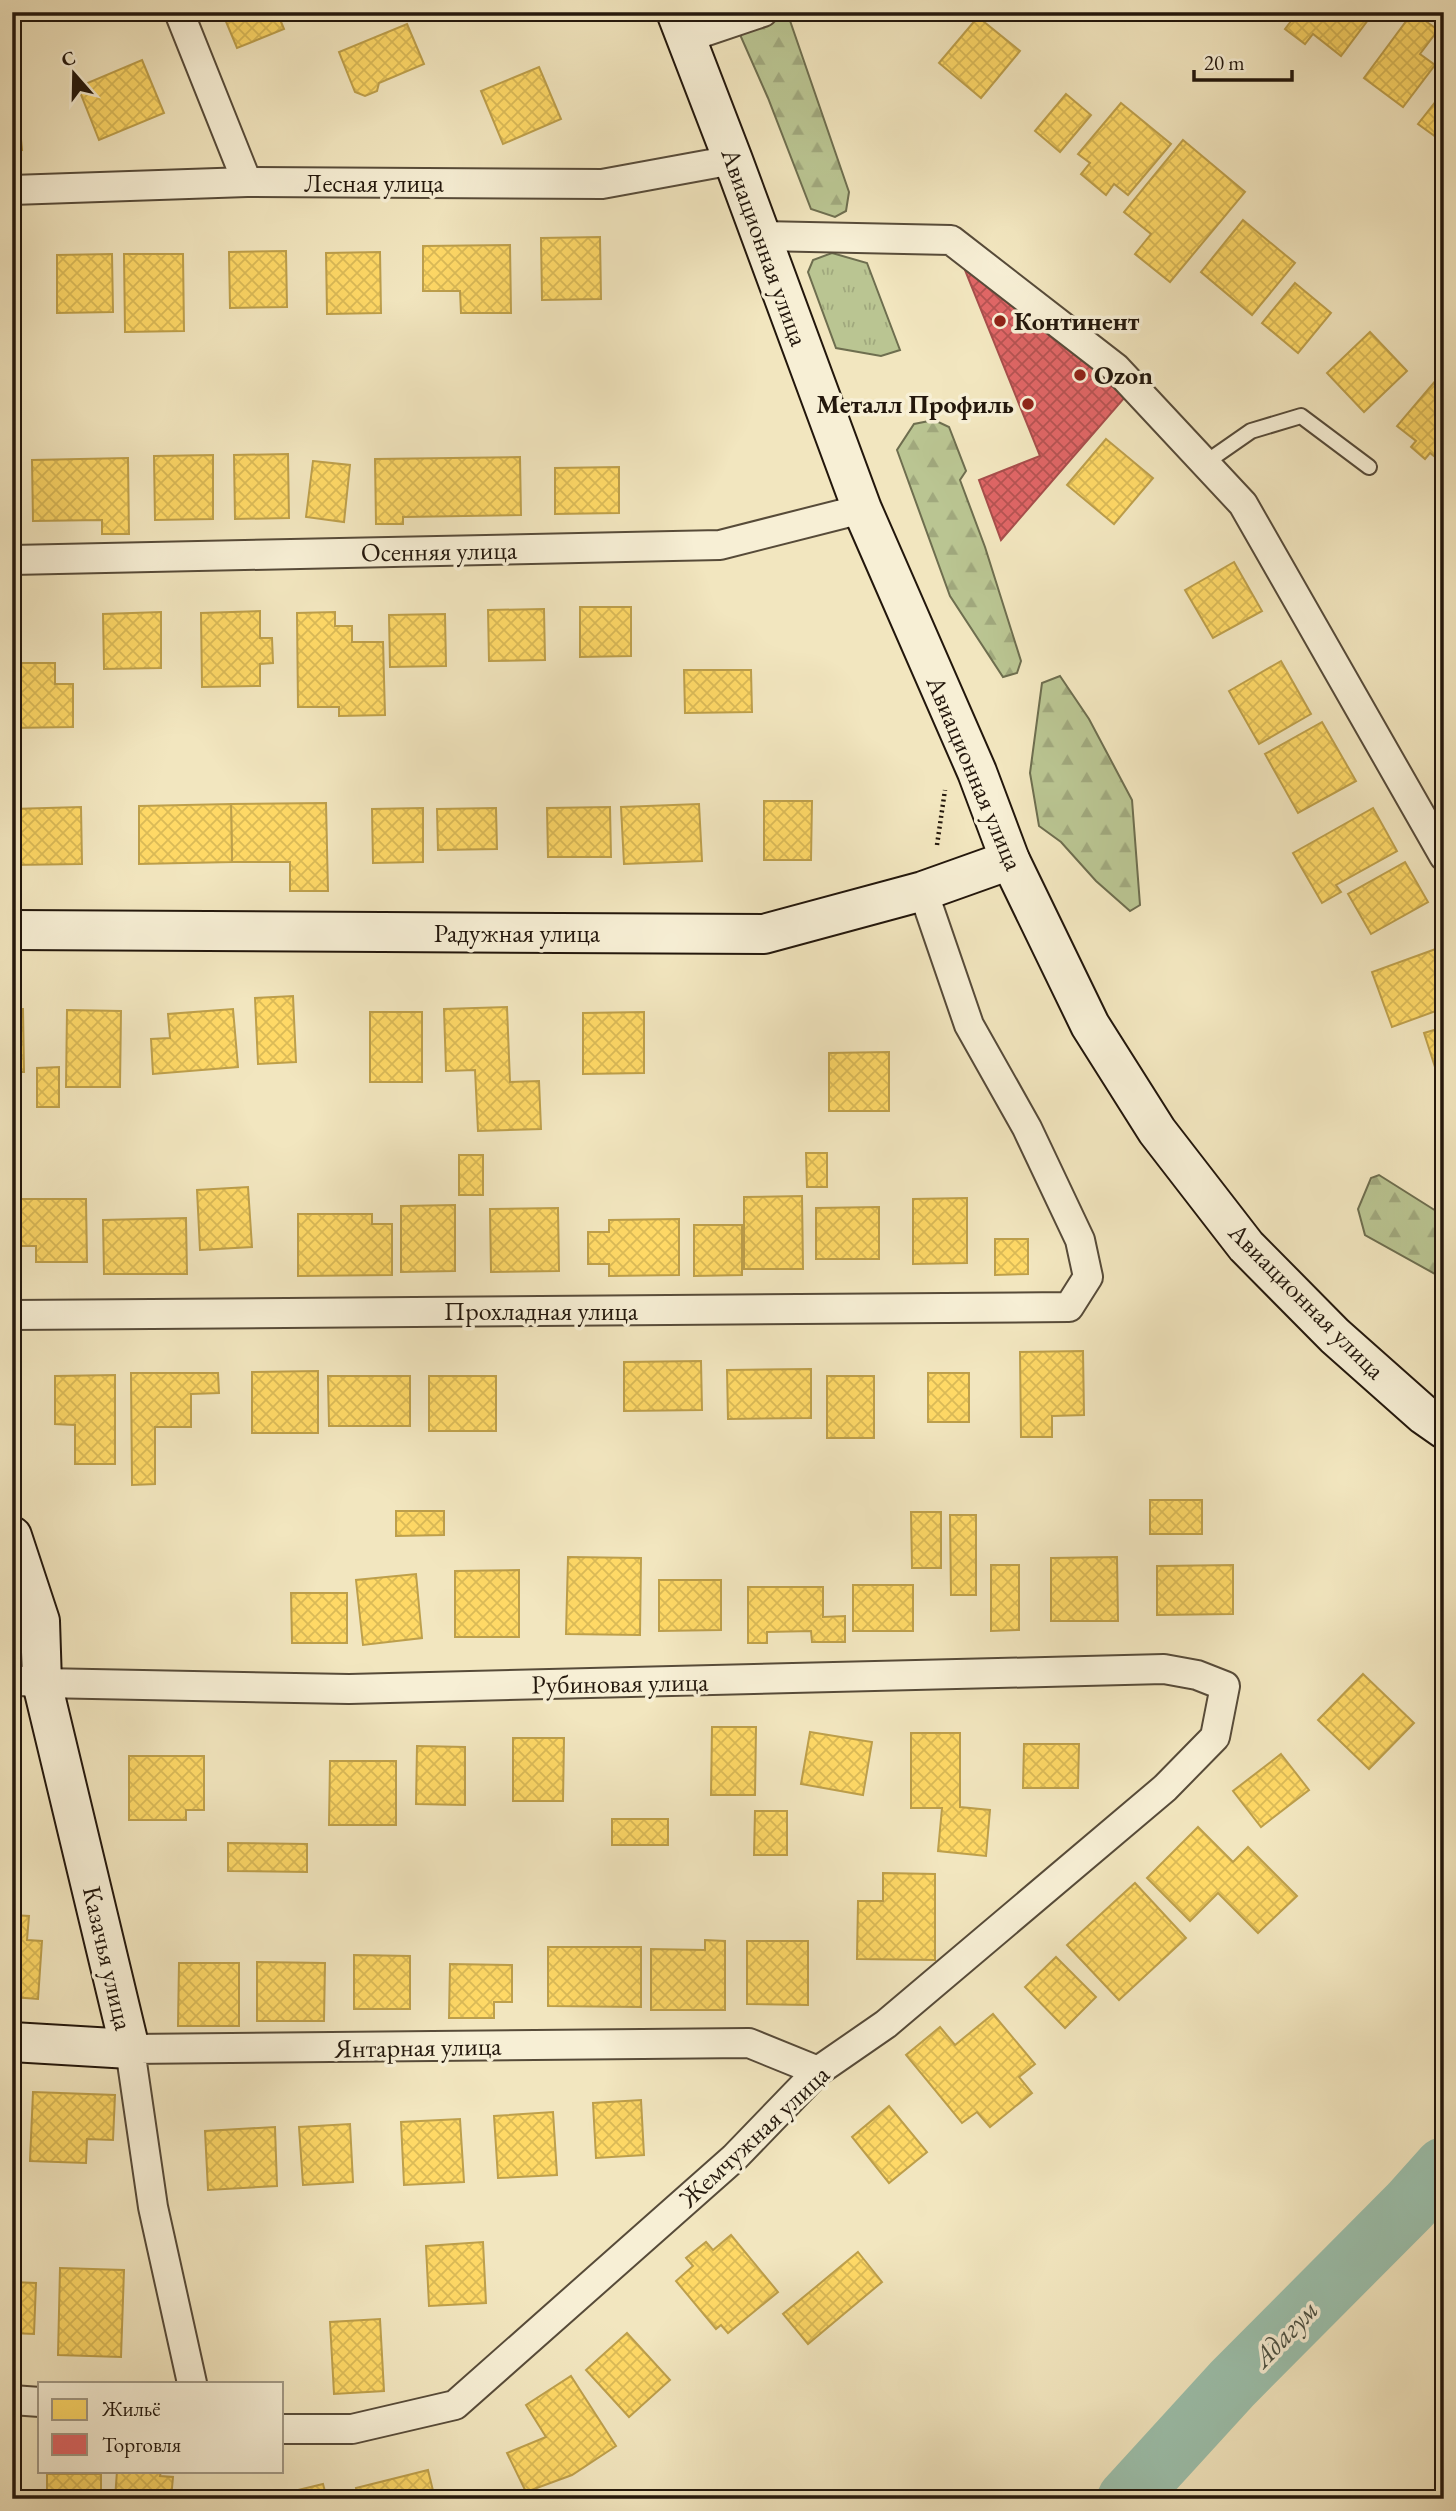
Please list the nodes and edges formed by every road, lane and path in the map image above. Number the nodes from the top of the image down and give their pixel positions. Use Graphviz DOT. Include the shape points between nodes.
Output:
graph roads {
  1 [pos="179,12"];
  2 [pos="763,12"];
  3 [pos="681,25"];
  4 [pos="733,160"];
  5 [pos="247,182"];
  6 [pos="12,190"];
  7 [pos="761,236"];
  8 [pos="1205,463"];
  9 [pos="1370,467"];
  10 [pos="862,509"];
  11 [pos="12,561"];
  12 [pos="946,783"];
  13 [pos="937,845"];
  14 [pos="1444,856"];
  15 [pos="1010,860"];
  16 [pos="923,891"];
  17 [pos="12,930"];
  18 [pos="12,1315"];
  19 [pos="1444,1429"];
  20 [pos="12,1536"];
  21 [pos="27,1681"];
  22 [pos="1225,1686"];
  23 [pos="12,2042"];
  24 [pos="130,2049"];
  25 [pos="818,2071"];
  26 [pos="192,2382"];
  27 [pos="12,2400"];
  28 [pos="38,2402"];
  29 [pos="284,2429"];
  1 -- 5 [label="street"];
  2 -- 3 [label="street"];
  3 -- 4 [label="main road, Авиационная улица"];
  4 -- 5 [label="street, Лесная улица" via="602,184"];
  4 -- 7 [label="main road, Авиационная улица"];
  5 -- 6 [label="street, Лесная улица"];
  7 -- 8 [label="street" via="951,240 1116,368"];
  7 -- 10 [label="main road, Авиационная улица"];
  8 -- 9 [label="lane" via="1251,432 1301,416"];
  8 -- 14 [label="street" via="1243,504"];
  10 -- 11 [label="street, Осенняя улица" via="720,545"];
  10 -- 15 [label="main road, Авиационная улица" via="977,772"];
  12 -- 13 [label="path"];
  15 -- 16 [label="main road, Радужная улица"];
  15 -- 19 [label="main road, Авиационная улица" via="1090,1025 1157,1131 1246,1246 1335,1336"];
  16 -- 17 [label="main road, Радужная улица" via="764,934"];
  16 -- 18 [label="street, Прохладная улица" via="969,1025 1027,1128 1080,1240 1088,1277 1069,1307"];
  20 -- 21 [label="main road, Казачья улица" via="40,1621"];
  21 -- 22 [label="street, Рубиновая улица" via="349,1689 1164,1669"];
  21 -- 24 [label="main road, Казачья улица"];
  22 -- 25 [label="street, Жемчужная улица" via="1214,1737 1165,1788 886,2024"];
  23 -- 24 [label="main road, Янтарная улица"];
  24 -- 25 [label="street, Янтарная улица" via="749,2043"];
  24 -- 26 [label="street, Казачья улица" via="153,2207"];
  25 -- 29 [label="street, Жемчужная улица" via="734,2158 455,2405 352,2429"];
  27 -- 28 [label="street"];
}
